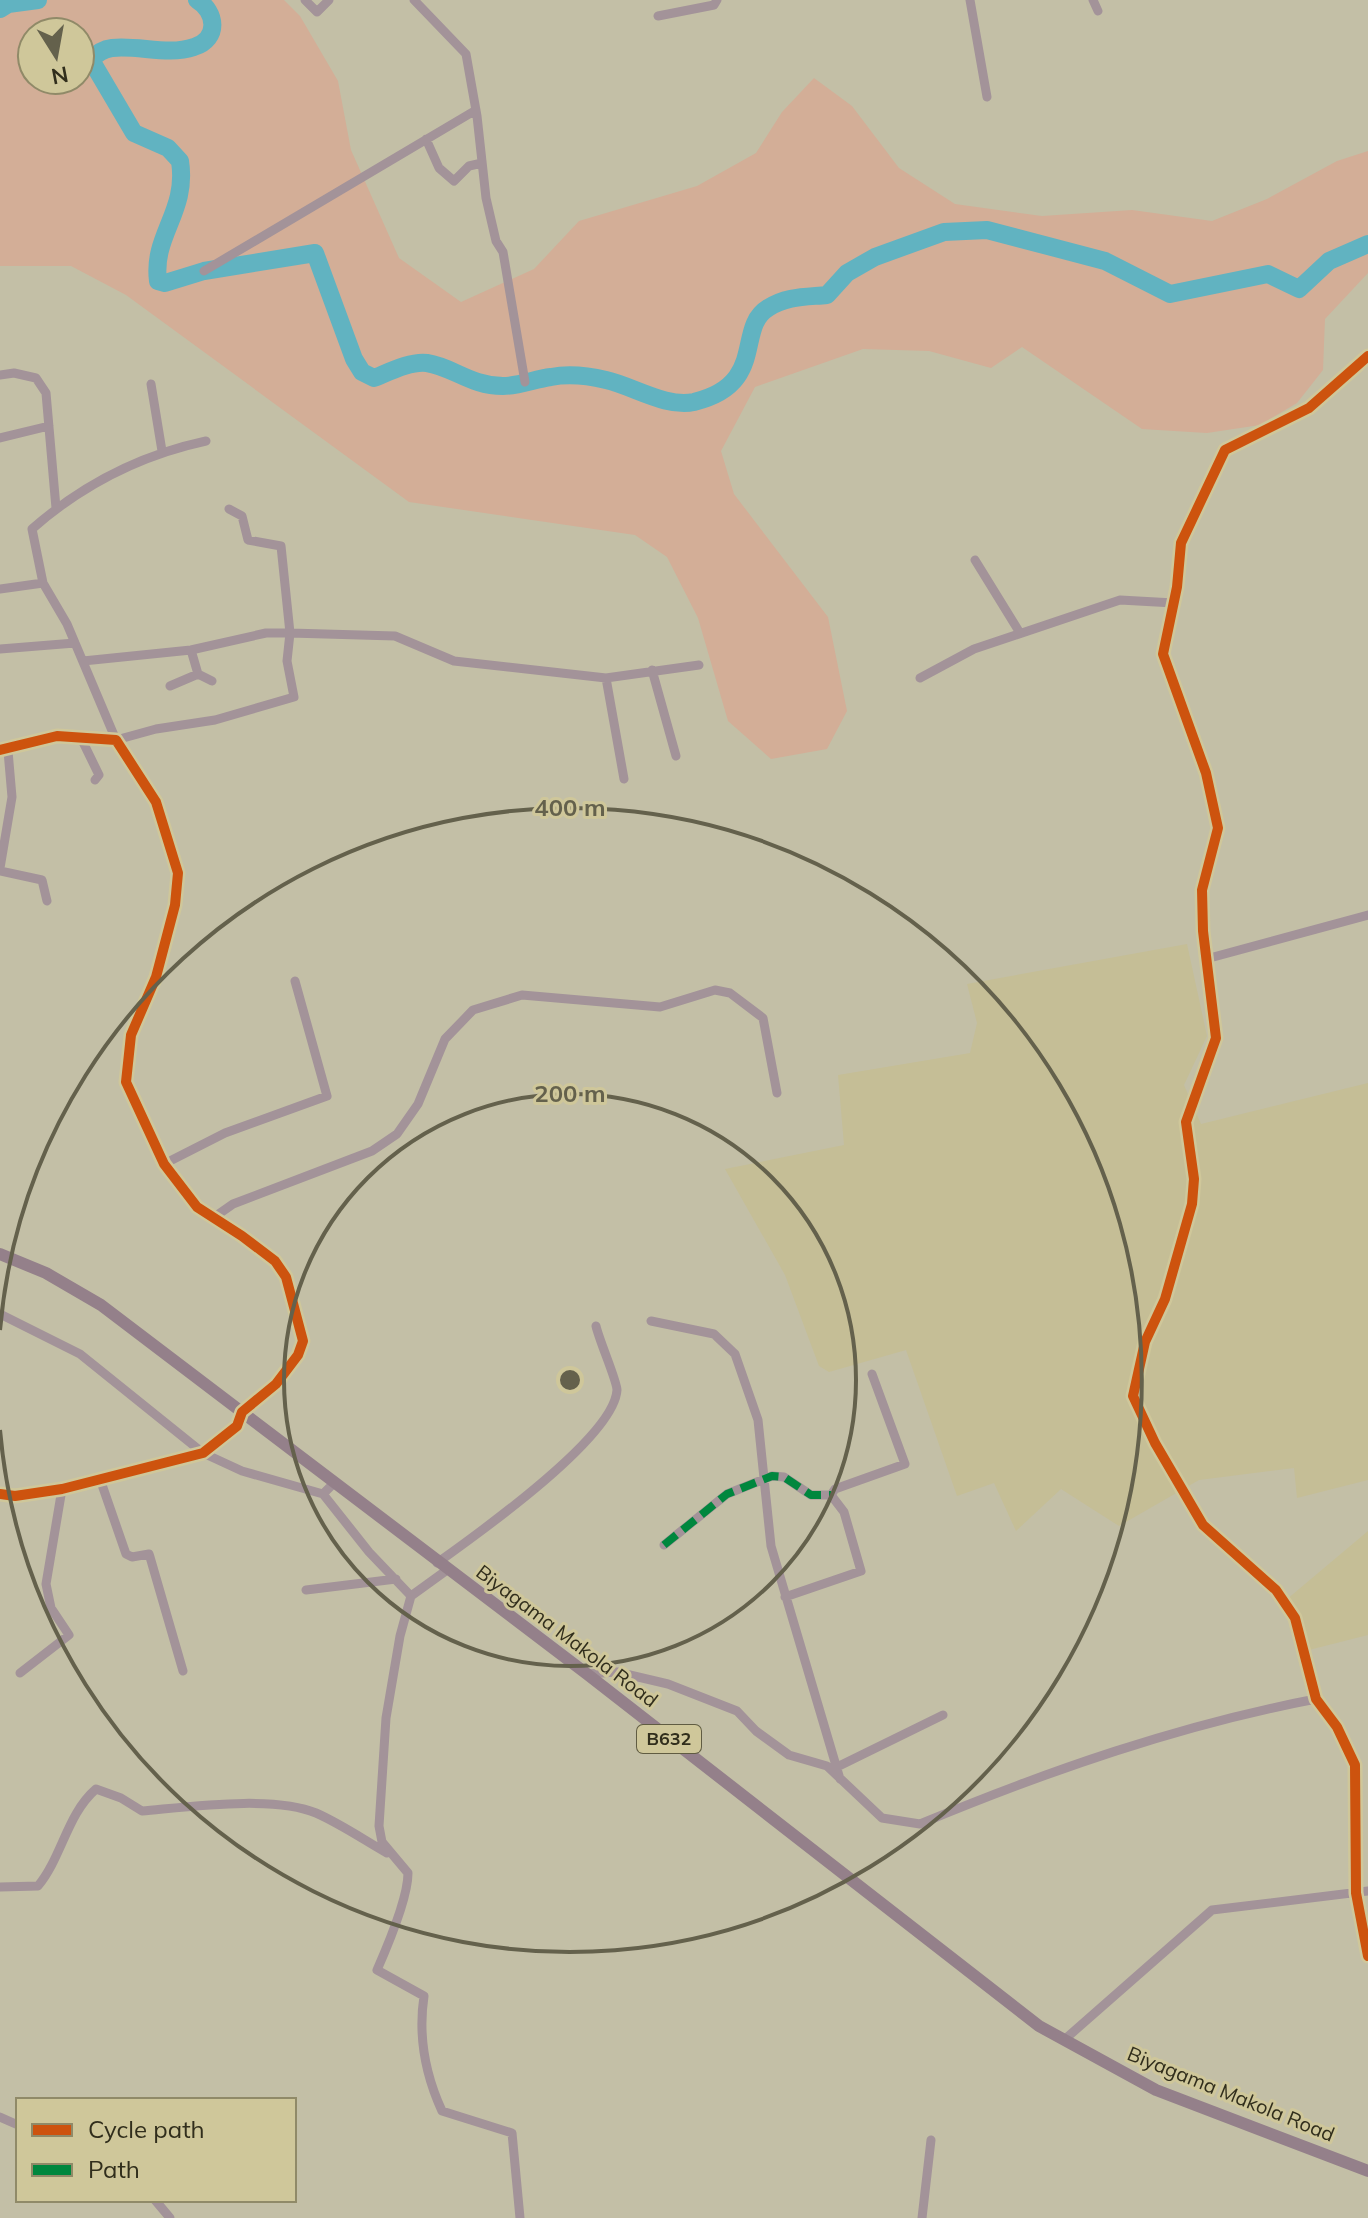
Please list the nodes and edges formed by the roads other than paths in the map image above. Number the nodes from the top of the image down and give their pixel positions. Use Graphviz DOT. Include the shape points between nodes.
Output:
graph roads {
  1 [pos="305,0"];
  2 [pos="329,0"];
  3 [pos="414,0"];
  4 [pos="717,0"];
  5 [pos="970,0"];
  6 [pos="1093,0"];
  7 [pos="1098,11"];
  8 [pos="658,16"];
  9 [pos="987,97"];
  10 [pos="476,110"];
  11 [pos="426,139"];
  12 [pos="482,163"];
  13 [pos="204,271"];
  14 [pos="1368,356"];
  15 [pos="0,375"];
  16 [pos="525,382"];
  17 [pos="151,384"];
  18 [pos="49,426"];
  19 [pos="0,438"];
  20 [pos="206,441"];
  21 [pos="162,451"];
  22 [pos="56,508"];
  23 [pos="229,509"];
  24 [pos="975,560"];
  25 [pos="43,583"];
  26 [pos="0,589"];
  27 [pos="1174,603"];
  28 [pos="290,633"];
  29 [pos="1020,633"];
  30 [pos="75,643"];
  31 [pos="0,649"];
  32 [pos="191,650"];
  33 [pos="83,661"];
  34 [pos="699,665"];
  35 [pos="652,670"];
  36 [pos="198,674"];
  37 [pos="606,678"];
  38 [pos="920,678"];
  39 [pos="212,681"];
  40 [pos="170,686"];
  41 [pos="81,738"];
  42 [pos="116,740"];
  43 [pos="4,750"];
  44 [pos="676,756"];
  45 [pos="624,779"];
  46 [pos="95,780"];
  47 [pos="0,869"];
  48 [pos="47,901"];
  49 [pos="1368,915"];
  50 [pos="1206,959"];
  51 [pos="295,981"];
  52 [pos="777,1093"];
  53 [pos="164,1164"];
  54 [pos="213,1218"];
  55 [pos="0,1254"];
  56 [pos="0,1314"];
  57 [pos="651,1321"];
  58 [pos="596,1326"];
  59 [pos="872,1374"];
  60 [pos="242,1412"];
  61 [pos="203,1453"];
  62 [pos="100,1479"];
  63 [pos="334,1483"];
  64 [pos="763,1483"];
  65 [pos="62,1489"];
  66 [pos="0,1494"];
  67 [pos="323,1494"];
  68 [pos="831,1495"];
  69 [pos="664,1545"];
  70 [pos="442,1567"];
  71 [pos="396,1579"];
  72 [pos="306,1590"];
  73 [pos="411,1596"];
  74 [pos="785,1597"];
  75 [pos="183,1671"];
  76 [pos="20,1673"];
  77 [pos="587,1674"];
  78 [pos="1316,1699"];
  79 [pos="943,1715"];
  80 [pos="837,1767"];
  81 [pos="840,1779"];
  82 [pos="392,1856"];
  83 [pos="0,1887"];
  84 [pos="1368,1891"];
  85 [pos="1356,1893"];
  86 [pos="1368,1956"];
  87 [pos="1064,2040"];
  88 [pos="931,2140"];
  89 [pos="1368,2171"];
  90 [pos="157,2202"];
  91 [pos="170,2218"];
  92 [pos="520,2218"];
  93 [pos="922,2218"];
  1 -- 2 [label="street" via="317,12"];
  3 -- 10 [label="street" via="466,54"];
  4 -- 8 [label="street" via="714,5"];
  5 -- 9 [label="street"];
  6 -- 7 [label="street"];
  10 -- 11 [label="street"];
  10 -- 12 [label="street"];
  11 -- 12 [label="street" via="439,168 454,181 469,166"];
  11 -- 13 [label="street"];
  12 -- 16 [label="street"];
  14 -- 27 [label="street" via="1309,408 1225,450 1181,543"];
  15 -- 18 [label="street" via="36,378 46,393"];
  17 -- 21 [label="street"];
  18 -- 19 [label="street"];
  18 -- 22 [label="street"];
  20 -- 21 [label="street"];
  21 -- 22 [label="street"];
  22 -- 25 [label="street" via="32,529"];
  23 -- 28 [label="street" via="242,516 248,540 281,546"];
  24 -- 29 [label="street"];
  25 -- 26 [label="street"];
  25 -- 30 [label="street"];
  27 -- 29 [label="street" via="1120,600"];
  27 -- 50 [label="street" via="1163,654 1206,773 1218,828 1202,890"];
  28 -- 32 [label="street" via="266,633"];
  28 -- 37 [label="street" via="395,636 454,661"];
  28 -- 42 [label="street" via="287,661 294,697"];
  29 -- 38 [label="street" via="974,649"];
  30 -- 31 [label="street"];
  30 -- 33 [label="street"];
  32 -- 33 [label="street"];
  32 -- 36 [label="street"];
  33 -- 42 [label="street"];
  34 -- 35 [label="street"];
  35 -- 37 [label="street"];
  35 -- 44 [label="street"];
  36 -- 39 [label="street"];
  36 -- 40 [label="street"];
  37 -- 45 [label="street"];
  41 -- 42 [label="street"];
  41 -- 43 [label="street" via="57,736"];
  41 -- 46 [label="street" via="99,775"];
  42 -- 53 [label="street" via="156,802 178,873 156,977 131,1035 126,1082"];
  43 -- 47 [label="street" via="13,782"];
  47 -- 48 [label="street" via="42,880"];
  49 -- 50 [label="street"];
  50 -- 78 [label="street" via="1216,1038 1186,1122 1192,1204 1165,1299 1145,1342 1133,1396 1203,1525 1285,1600 1300,1631"];
  51 -- 53 [label="street" via="327,1096 225,1133"];
  52 -- 54 [label="street" via="763,1018 730,993 715,990 660,1007 522,995 473,1010 445,1039 418,1104 397,1134 372,1151 233,1204"];
  53 -- 54 [label="street" via="197,1207"];
  54 -- 60 [label="street" via="275,1261 286,1277 303,1341 276,1384"];
  55 -- 60 [label="main road, Biyagama Makola Road / B632" via="101,1305"];
  56 -- 61 [label="street" via="80,1354"];
  57 -- 64 [label="street" via="714,1334 735,1354 758,1420"];
  58 -- 70 [label="street" via="617,1389 610,1408 573,1457"];
  59 -- 68 [label="street" via="905,1464"];
  60 -- 61 [label="street" via="237,1426"];
  60 -- 63 [label="main road, Biyagama Makola Road / B632"];
  61 -- 62 [label="street"];
  61 -- 67 [label="street" via="242,1471"];
  62 -- 65 [label="street"];
  62 -- 75 [label="street" via="126,1554 149,1554"];
  63 -- 67 [label="street"];
  63 -- 70 [label="main road, Biyagama Makola Road / B632"];
  64 -- 68 [label="street" via="772,1476 784,1477 811,1495"];
  64 -- 69 [label="street" via="727,1494"];
  64 -- 74 [label="street" via="771,1546"];
  65 -- 66 [label="street"];
  65 -- 76 [label="street" via="46,1584 51,1608 69,1635"];
  67 -- 71 [label="street"];
  68 -- 74 [label="street" via="844,1512 861,1571"];
  70 -- 73 [label="street"];
  70 -- 77 [label="main road, Biyagama Makola Road / B632"];
  71 -- 72 [label="street"];
  71 -- 73 [label="street"];
  73 -- 82 [label="street" via="386,1718 379,1826"];
  74 -- 80 [label="street"];
  77 -- 81 [label="street" via="617,1672 668,1684 737,1711 789,1755 827,1766"];
  77 -- 87 [label="main road, Biyagama Makola Road / B632" via="995,1994"];
  78 -- 81 [label="street" via="1147,1740 920,1824 882,1818"];
  78 -- 85 [label="street" via="1355,1765"];
  79 -- 80 [label="street"];
  80 -- 81 [label="street"];
  82 -- 83 [label="street" via="314,1812 278,1805 142,1811 96,1789 83,1801 38,1886"];
  82 -- 92 [label="street" via="408,1873 408,1893 377,1970 424,1996 420,2022 426,2066 442,2111 512,2133"];
  84 -- 85 [label="street"];
  85 -- 86 [label="street"];
  85 -- 87 [label="street" via="1212,1910"];
  87 -- 89 [label="main road, Biyagama Makola Road / B632" via="1156,2090"];
  88 -- 93 [label="street"];
  90 -- 91 [label="street"];
}
